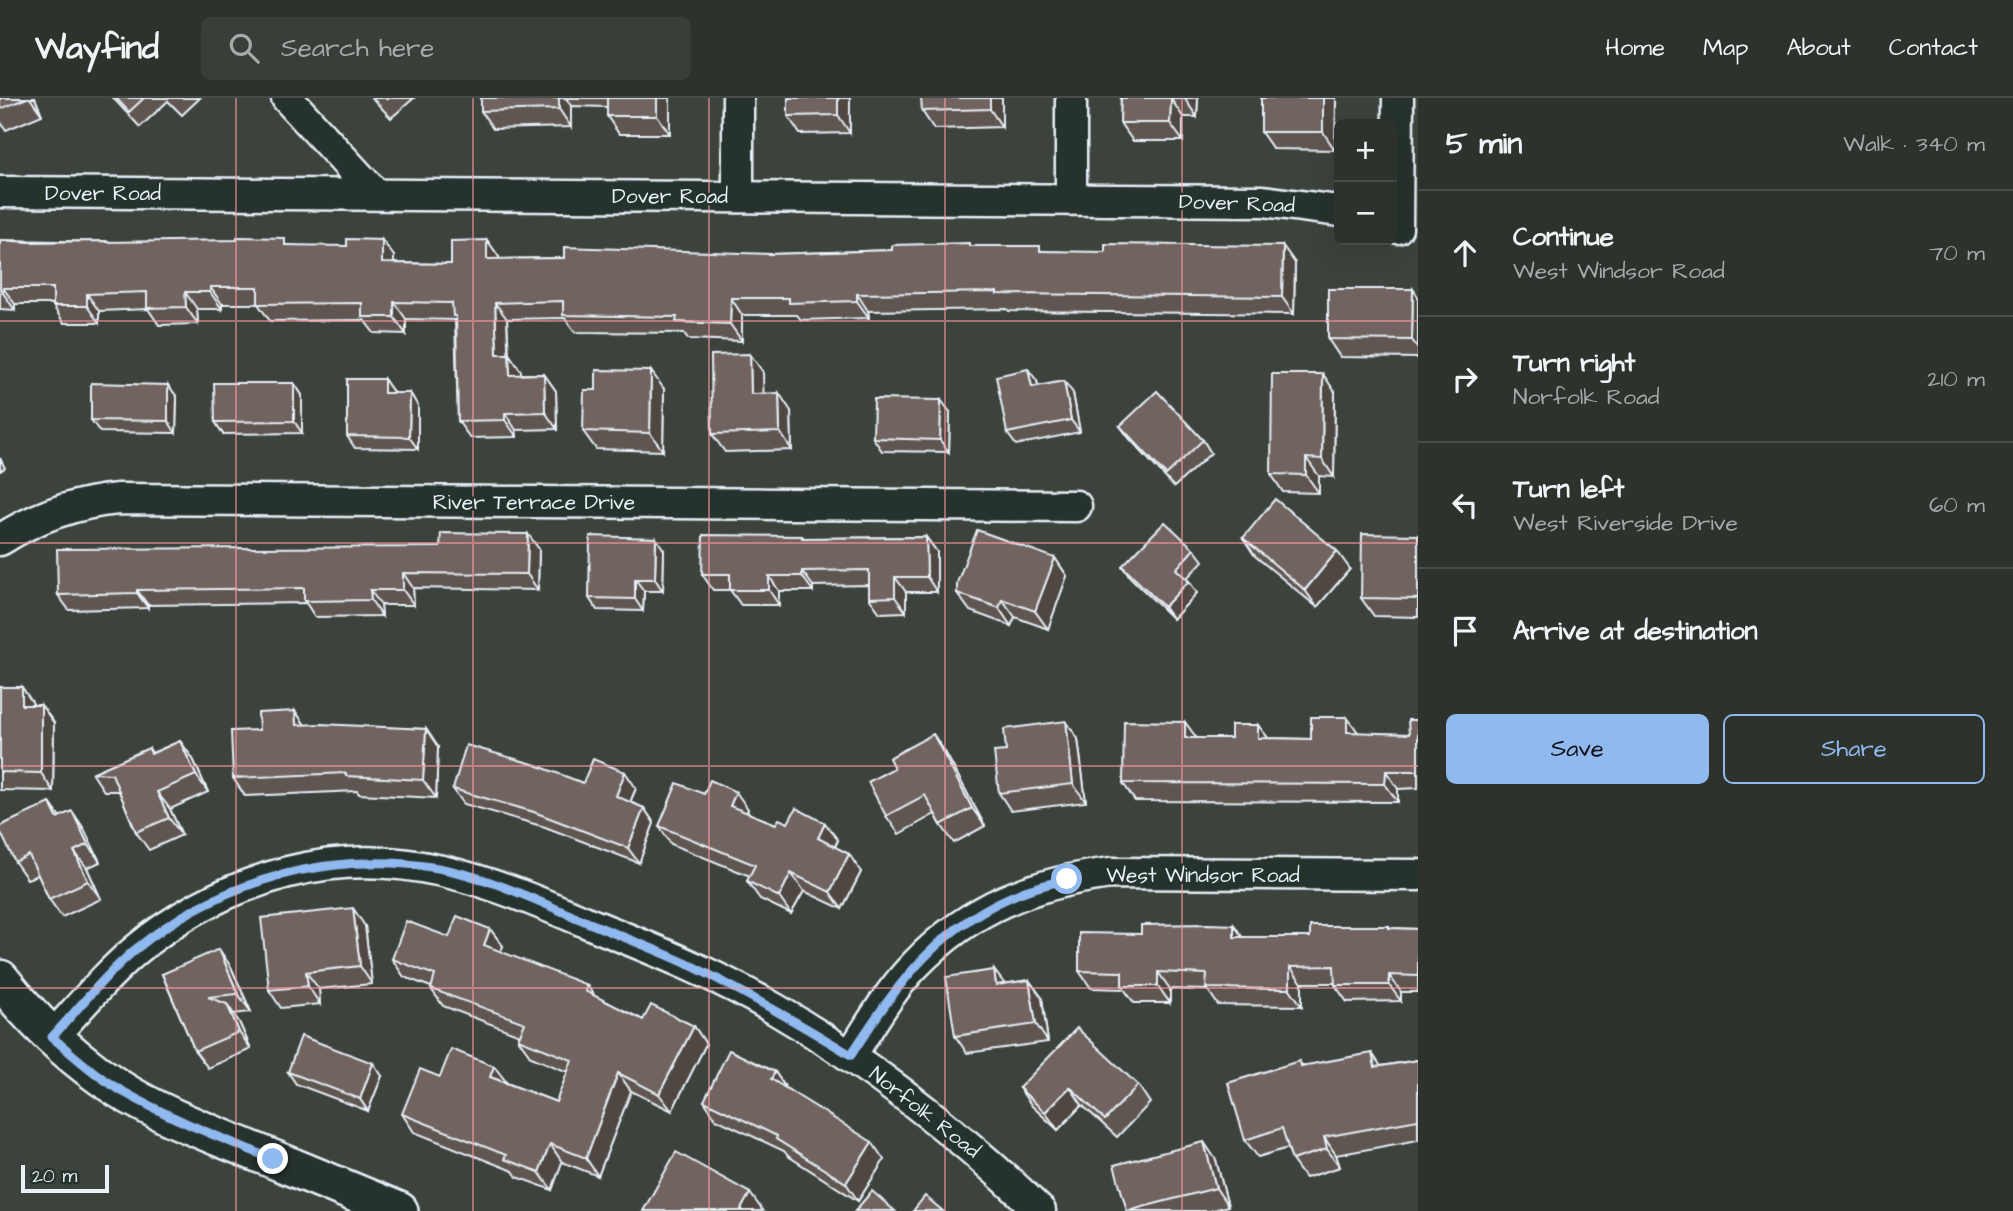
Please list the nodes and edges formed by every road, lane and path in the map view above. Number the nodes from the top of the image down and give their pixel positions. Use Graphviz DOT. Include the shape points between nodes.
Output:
graph roads {
  1 [pos="287,98"];
  2 [pos="738,98"];
  3 [pos="1071,98"];
  4 [pos="1398,98"];
  5 [pos="0,192"];
  6 [pos="375,194"];
  7 [pos="738,197"];
  8 [pos="1071,199"];
  9 [pos="1334,210"];
  10 [pos="1402,231"];
  11 [pos="1076,506"];
  12 [pos="0,540"];
  13 [pos="1418,875"];
  14 [pos="0,979"];
  15 [pos="52,1037"];
  16 [pos="851,1055"];
  17 [pos="399,1211"];
  18 [pos="1040,1211"];
  1 -- 6 [label="street"];
  2 -- 7 [label="street"];
  3 -- 8 [label="street"];
  4 -- 10 [label="street"];
  5 -- 6 [label="street, Dover Road"];
  6 -- 7 [label="street, Dover Road"];
  7 -- 8 [label="street, Dover Road"];
  8 -- 9 [label="street, Dover Road" via="1263,201"];
  11 -- 12 [label="street, River Terrace Drive" via="118,499 51,513"];
  13 -- 16 [label="street, West Windsor Road" via="1111,873 1025,891 976,916 915,964"];
  14 -- 15 [label="street"];
  15 -- 16 [label="street, Norfolk Road" via="136,949 220,895 290,872 339,864 389,863 462,874 558,910 692,966"];
  15 -- 17 [label="street" via="119,1089 175,1119"];
  16 -- 18 [label="street, Norfolk Road" via="916,1102"];
}
